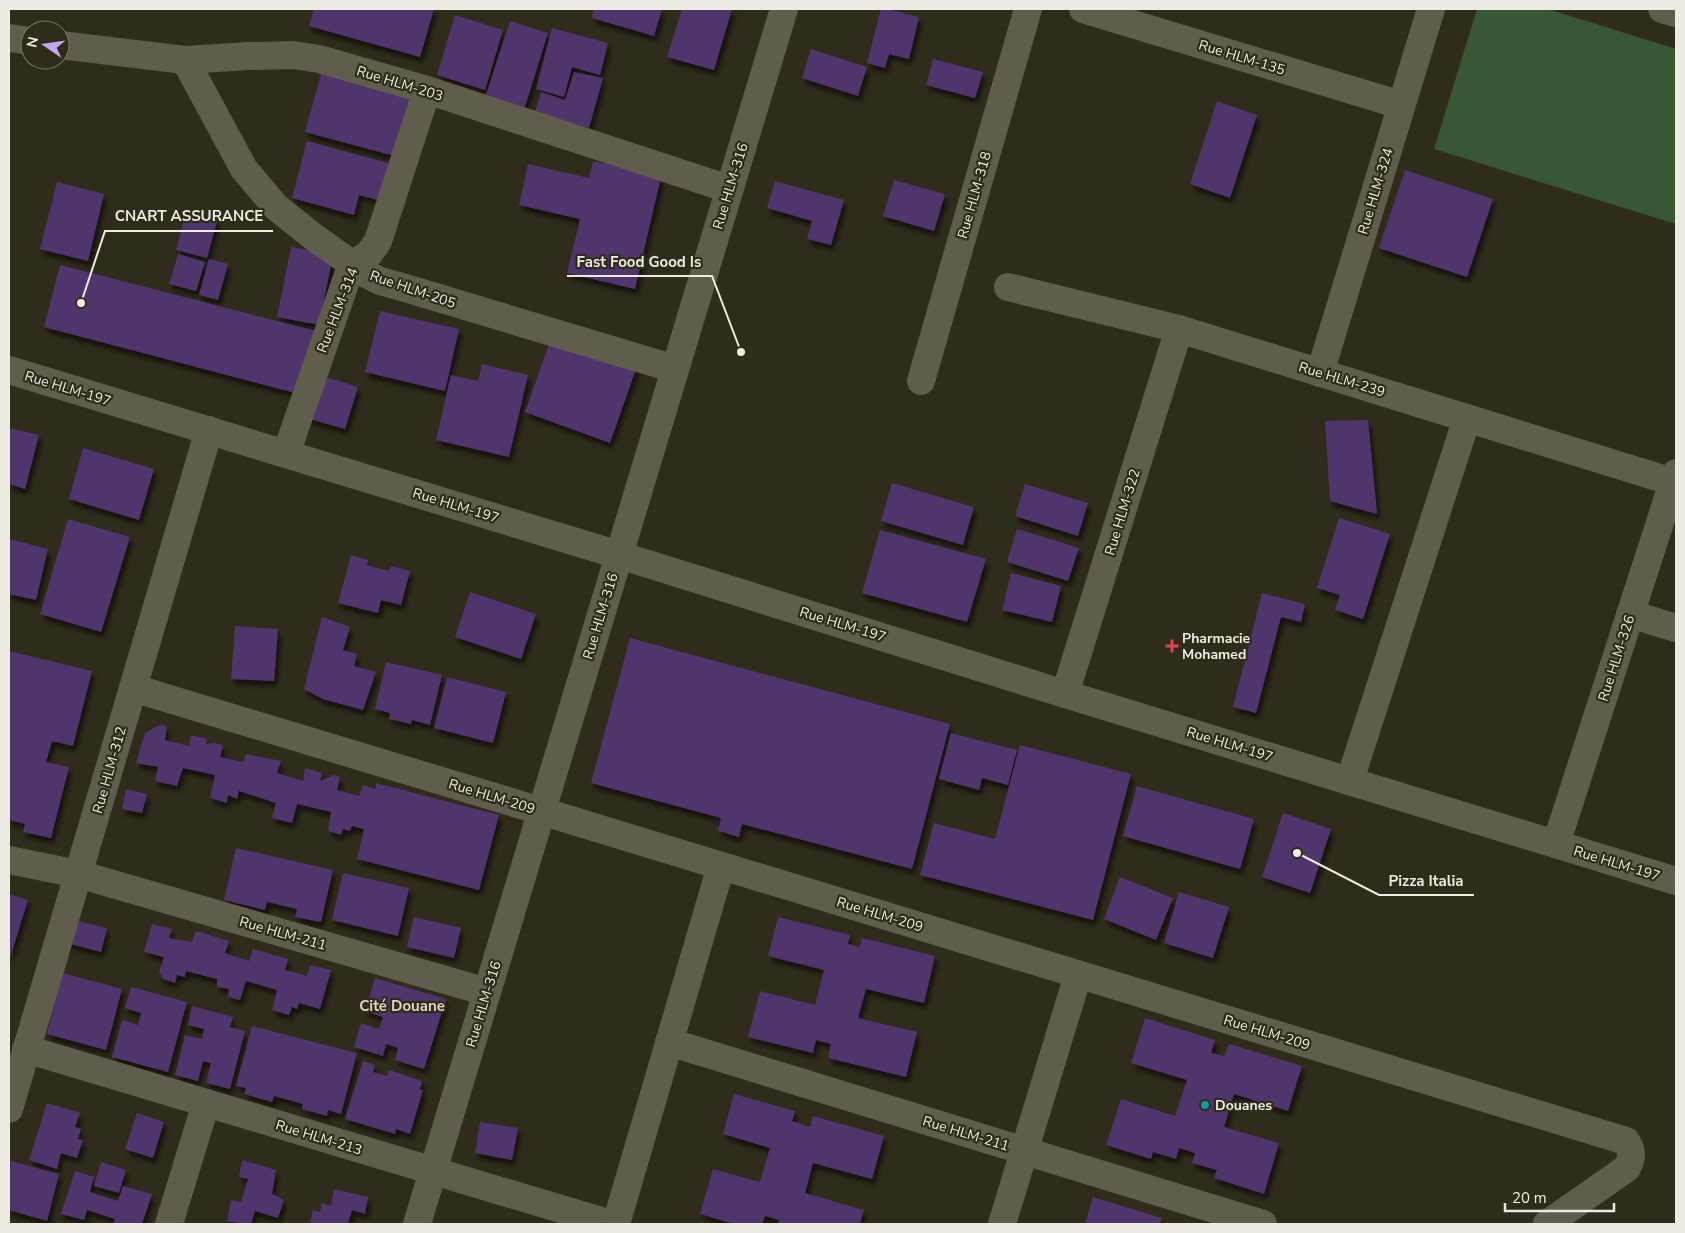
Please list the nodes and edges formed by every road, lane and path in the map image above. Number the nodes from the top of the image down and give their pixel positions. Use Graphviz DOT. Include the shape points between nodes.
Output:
graph roads {
  1 [pos="784,9"];
  2 [pos="1028,9"];
  3 [pos="1083,9"];
  4 [pos="1431,9"];
  5 [pos="1662,9"];
  6 [pos="1676,13"];
  7 [pos="70,46"];
  8 [pos="185,60"];
  9 [pos="427,90"];
  10 [pos="1401,105"];
  11 [pos="729,189"];
  12 [pos="353,264"];
  13 [pos="1008,287"];
  14 [pos="1179,329"];
  15 [pos="675,369"];
  16 [pos="9,370"];
  17 [pos="1320,372"];
  18 [pos="921,382"];
  19 [pos="1467,418"];
  20 [pos="209,430"];
  21 [pos="286,454"];
  22 [pos="1675,478"];
  23 [pos="619,555"];
  24 [pos="1630,614"];
  25 [pos="1676,628"];
  26 [pos="133,688"];
  27 [pos="1065,694"];
  28 [pos="1350,780"];
  29 [pos="542,811"];
  30 [pos="1556,844"];
  31 [pos="9,860"];
  32 [pos="721,866"];
  33 [pos="78,874"];
  34 [pos="1676,881"];
  35 [pos="1078,975"];
  36 [pos="487,992"];
  37 [pos="669,1042"];
  38 [pos="26,1049"];
  39 [pos="206,1103"];
  40 [pos="9,1108"];
  41 [pos="1024,1151"];
  42 [pos="433,1171"];
  43 [pos="169,1224"];
  44 [pos="417,1224"];
  45 [pos="611,1224"];
  46 [pos="616,1224"];
  47 [pos="1002,1224"];
  48 [pos="1263,1224"];
  49 [pos="1547,1224"];
  1 -- 11 [label="street, Rue HLM-316"];
  2 -- 18 [label="street, Rue HLM-318"];
  3 -- 10 [label="street, Rue HLM-135"];
  4 -- 10 [label="street, Rue HLM-324"];
  5 -- 6 [label="street"];
  7 -- 8 [label="street, Rue HLM-203"];
  8 -- 9 [label="street, Rue HLM-203" via="293,55 319,58"];
  8 -- 12 [label="street, Rue HLM-205" via="244,169 276,207"];
  9 -- 11 [label="street, Rue HLM-203"];
  9 -- 12 [label="street, Rue HLM-314" via="378,241 369,254"];
  10 -- 17 [label="street, Rue HLM-324"];
  11 -- 15 [label="street, Rue HLM-316"];
  12 -- 15 [label="street, Rue HLM-205" via="387,283"];
  12 -- 21 [label="street, Rue HLM-314"];
  13 -- 14 [label="street, Rue HLM-239"];
  14 -- 17 [label="street, Rue HLM-239"];
  14 -- 27 [label="street, Rue HLM-322"];
  15 -- 23 [label="street, Rue HLM-316"];
  16 -- 20 [label="street, Rue HLM-197"];
  17 -- 19 [label="street, Rue HLM-239"];
  19 -- 22 [label="street, Rue HLM-239"];
  19 -- 28 [label="street"];
  20 -- 21 [label="street, Rue HLM-197"];
  20 -- 26 [label="street, Rue HLM-312"];
  21 -- 23 [label="street, Rue HLM-197"];
  22 -- 24 [label="street, Rue HLM-326"];
  23 -- 27 [label="street, Rue HLM-197"];
  23 -- 29 [label="street, Rue HLM-316"];
  24 -- 25 [label="street"];
  24 -- 30 [label="street, Rue HLM-326"];
  26 -- 29 [label="street, Rue HLM-209"];
  26 -- 33 [label="street, Rue HLM-312"];
  27 -- 28 [label="street, Rue HLM-197"];
  28 -- 30 [label="street, Rue HLM-197"];
  29 -- 32 [label="street, Rue HLM-209"];
  29 -- 36 [label="street, Rue HLM-316"];
  30 -- 34 [label="street, Rue HLM-197"];
  31 -- 33 [label="street, Rue HLM-211"];
  32 -- 35 [label="street, Rue HLM-209"];
  32 -- 37 [label="street"];
  33 -- 36 [label="street, Rue HLM-211"];
  33 -- 38 [label="street, Rue HLM-312"];
  35 -- 41 [label="street"];
  35 -- 49 [label="street, Rue HLM-209" via="1626,1141 1632,1154 1627,1168"];
  36 -- 42 [label="street, Rue HLM-316"];
  37 -- 41 [label="street, Rue HLM-211"];
  37 -- 46 [label="street"];
  38 -- 39 [label="street, Rue HLM-213"];
  38 -- 40 [label="street, Rue HLM-312"];
  39 -- 42 [label="street, Rue HLM-213"];
  39 -- 43 [label="street"];
  41 -- 47 [label="street"];
  41 -- 48 [label="street, Rue HLM-211"];
  42 -- 44 [label="street, Rue HLM-316"];
  42 -- 45 [label="street, Rue HLM-213"];
}
